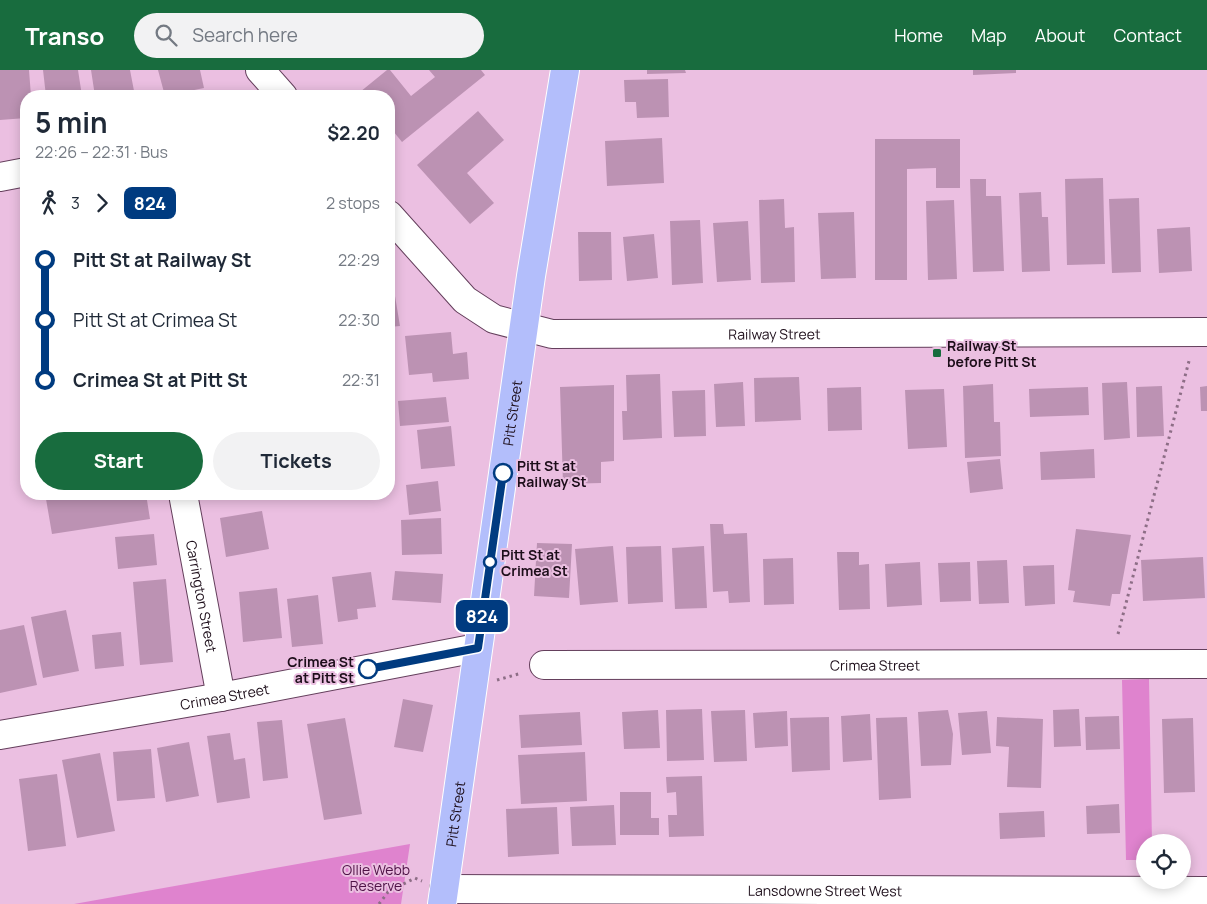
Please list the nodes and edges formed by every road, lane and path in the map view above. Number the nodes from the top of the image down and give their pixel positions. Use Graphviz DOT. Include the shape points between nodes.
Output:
graph roads {
  1 [pos="260,70"];
  2 [pos="565,70"];
  3 [pos="278,90"];
  4 [pos="20,173"];
  5 [pos="0,177"];
  6 [pos="395,222"];
  7 [pos="523,328"];
  8 [pos="1207,332"];
  9 [pos="1189,362"];
  10 [pos="184,500"];
  11 [pos="1118,634"];
  12 [pos="478,648"];
  13 [pos="1207,664"];
  14 [pos="544,665"];
  15 [pos="473,681"];
  16 [pos="221,697"];
  17 [pos="0,735"];
  18 [pos="1207,891"];
  19 [pos="443,897"];
  20 [pos="379,904"];
  1 -- 3 [label="street"];
  2 -- 7 [label="main road, Pitt Street"];
  4 -- 5 [label="street"];
  6 -- 7 [label="street, Railway Street" via="465,300 494,319"];
  7 -- 8 [label="street, Railway Street" via="563,335"];
  7 -- 12 [label="main road, Pitt Street"];
  9 -- 11 [label="path"];
  10 -- 16 [label="street, Carrington Street"];
  12 -- 15 [label="main road, Pitt Street"];
  12 -- 16 [label="street, Crimea Street"];
  13 -- 14 [label="street, Crimea Street"];
  14 -- 15 [label="path" via="504,679"];
  15 -- 19 [label="main road, Pitt Street"];
  16 -- 17 [label="street, Crimea Street"];
  18 -- 19 [label="street, Lansdowne Street West"];
  19 -- 20 [label="path" via="415,878 388,892"];
}
